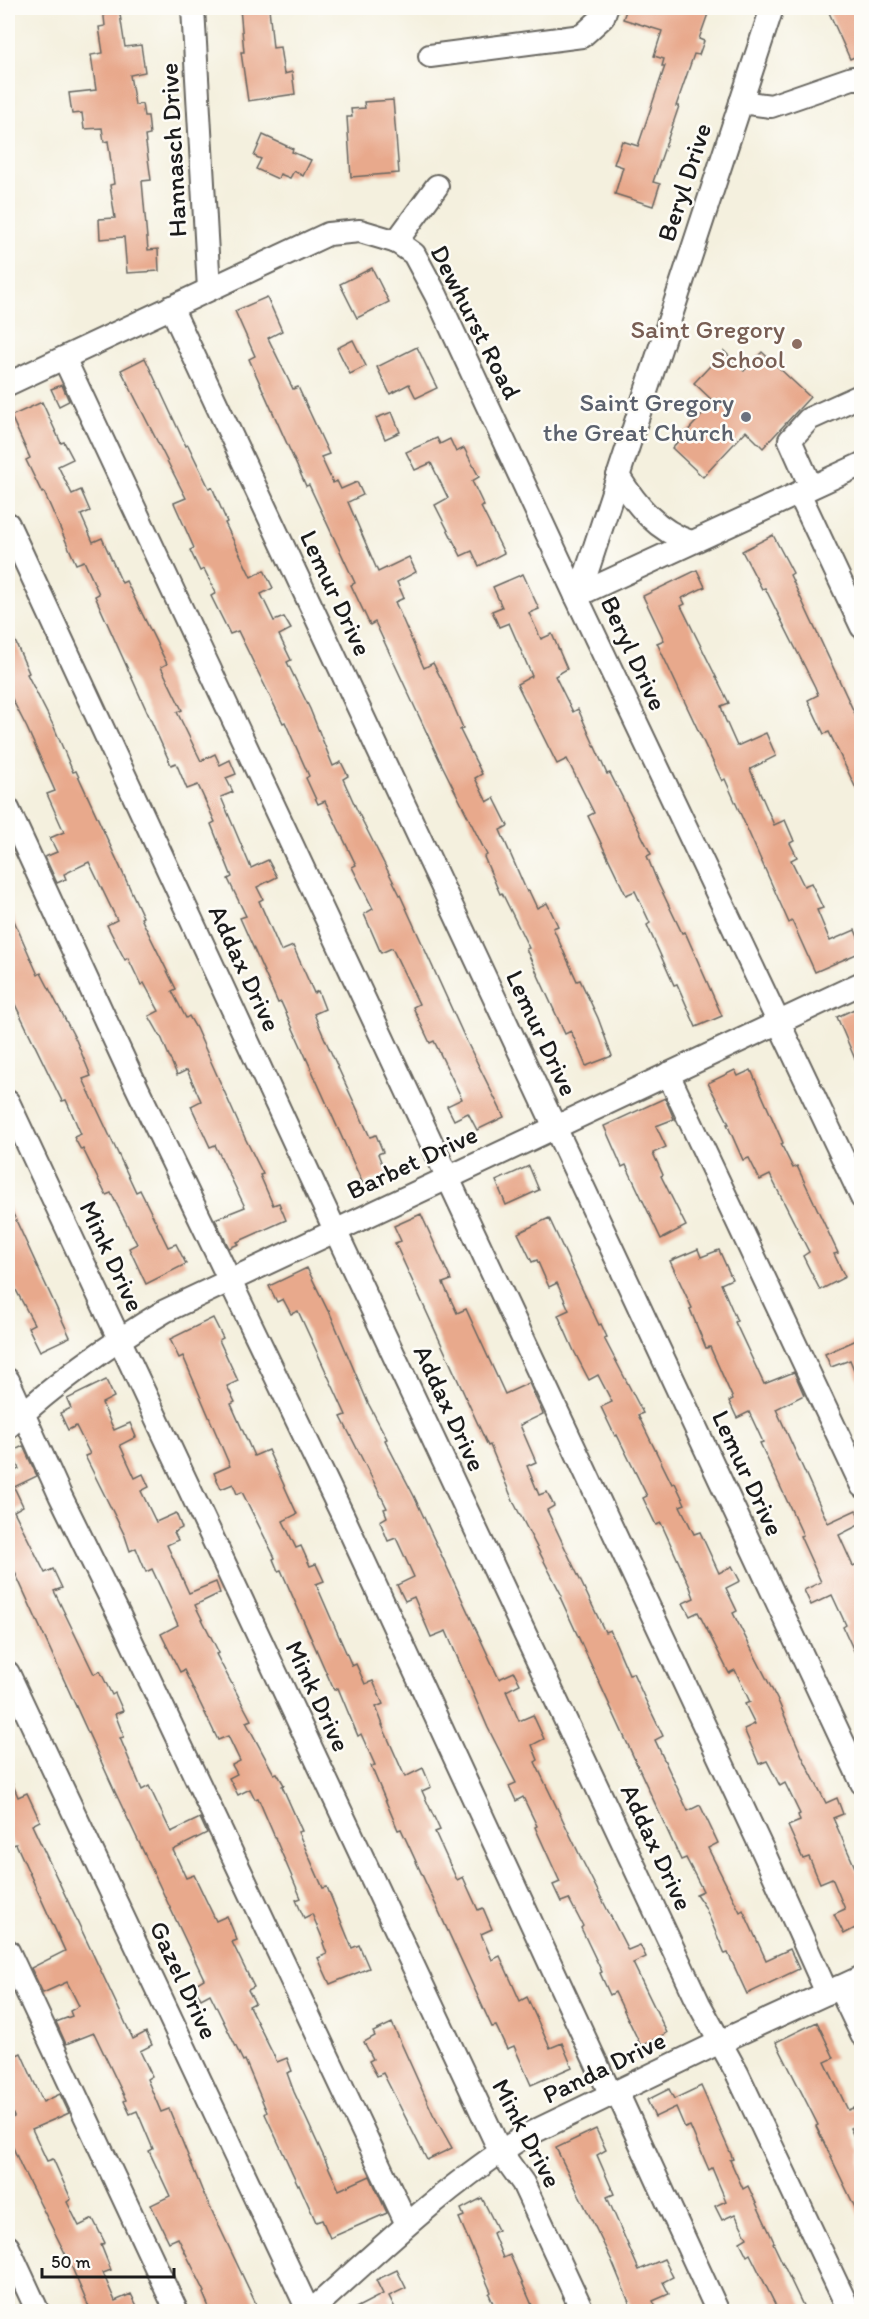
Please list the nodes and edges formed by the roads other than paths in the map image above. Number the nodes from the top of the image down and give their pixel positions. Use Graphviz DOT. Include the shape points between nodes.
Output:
graph roads {
  1 [pos="193,8"];
  2 [pos="606,8"];
  3 [pos="772,8"];
  4 [pos="430,56"];
  5 [pos="861,78"];
  6 [pos="741,102"];
  7 [pos="437,186"];
  8 [pos="396,242"];
  9 [pos="209,289"];
  10 [pos="171,307"];
  11 [pos="64,358"];
  12 [pos="8,384"];
  13 [pos="861,395"];
  14 [pos="861,464"];
  15 [pos="618,476"];
  16 [pos="805,490"];
  17 [pos="8,524"];
  18 [pos="691,543"];
  19 [pos="576,596"];
  20 [pos="861,627"];
  21 [pos="8,809"];
  22 [pos="861,983"];
  23 [pos="778,1022"];
  24 [pos="669,1074"];
  25 [pos="8,1102"];
  26 [pos="555,1127"];
  27 [pos="447,1177"];
  28 [pos="861,1198"];
  29 [pos="335,1230"];
  30 [pos="229,1280"];
  31 [pos="119,1339"];
  32 [pos="8,1380"];
  33 [pos="15,1420"];
  34 [pos="861,1486"];
  35 [pos="8,1673"];
  36 [pos="861,1783"];
  37 [pos="8,1951"];
  38 [pos="861,1977"];
  39 [pos="833,1990"];
  40 [pos="861,2035"];
  41 [pos="720,2042"];
  42 [pos="614,2093"];
  43 [pos="501,2151"];
  44 [pos="407,2224"];
  45 [pos="8,2247"];
  46 [pos="38,2312"];
  47 [pos="177,2312"];
  48 [pos="309,2312"];
  49 [pos="583,2312"];
  50 [pos="718,2312"];
  51 [pos="850,2312"];
  1 -- 9 [label="street, Hannasch Drive"];
  2 -- 4 [label="street" via="603,17 582,36"];
  3 -- 6 [label="street, Beryl Drive"];
  5 -- 6 [label="street" via="771,106"];
  6 -- 15 [label="street, Beryl Drive"];
  7 -- 8 [label="street"];
  8 -- 9 [label="street, Dewhurst Road" via="360,231 328,234"];
  8 -- 19 [label="street, Dewhurst Road" via="414,254 436,295"];
  9 -- 10 [label="street, Dewhurst Road"];
  10 -- 11 [label="street, Dewhurst Road"];
  10 -- 26 [label="street, Lemur Drive"];
  11 -- 12 [label="street, Dewhurst Road"];
  11 -- 27 [label="street"];
  13 -- 16 [label="street" via="809,419 790,440"];
  14 -- 16 [label="street"];
  15 -- 18 [label="street" via="642,512"];
  15 -- 19 [label="street, Beryl Drive"];
  16 -- 18 [label="street"];
  16 -- 20 [label="street"];
  17 -- 29 [label="street, Addax Drive"];
  18 -- 19 [label="street"];
  19 -- 23 [label="street, Beryl Drive"];
  21 -- 30 [label="street"];
  22 -- 23 [label="street, Barbet Drive"];
  23 -- 24 [label="street, Barbet Drive"];
  23 -- 28 [label="street, Beryl Drive"];
  24 -- 26 [label="street, Barbet Drive"];
  24 -- 34 [label="street"];
  25 -- 31 [label="street, Mink Drive"];
  26 -- 27 [label="street, Barbet Drive"];
  26 -- 36 [label="street, Lemur Drive"];
  27 -- 29 [label="street, Barbet Drive"];
  27 -- 39 [label="street" via="758,1841"];
  29 -- 30 [label="street, Barbet Drive"];
  29 -- 41 [label="street, Addax Drive"];
  30 -- 31 [label="street, Barbet Drive"];
  30 -- 42 [label="street"];
  31 -- 33 [label="street, Barbet Drive" via="82,1364"];
  31 -- 43 [label="street, Mink Drive"];
  32 -- 33 [label="street"];
  33 -- 44 [label="street" via="60,1495 119,1615"];
  35 -- 48 [label="street, Gazel Drive"];
  37 -- 47 [label="street"];
  38 -- 39 [label="street, Panda Drive"];
  39 -- 40 [label="street"];
  39 -- 41 [label="street, Panda Drive"];
  41 -- 42 [label="street, Panda Drive"];
  41 -- 51 [label="street, Addax Drive"];
  42 -- 43 [label="street, Panda Drive"];
  42 -- 50 [label="street"];
  43 -- 44 [label="street, Panda Drive"];
  43 -- 49 [label="street, Mink Drive" via="523,2183"];
  44 -- 48 [label="street, Panda Drive"];
  45 -- 46 [label="street"];
}
